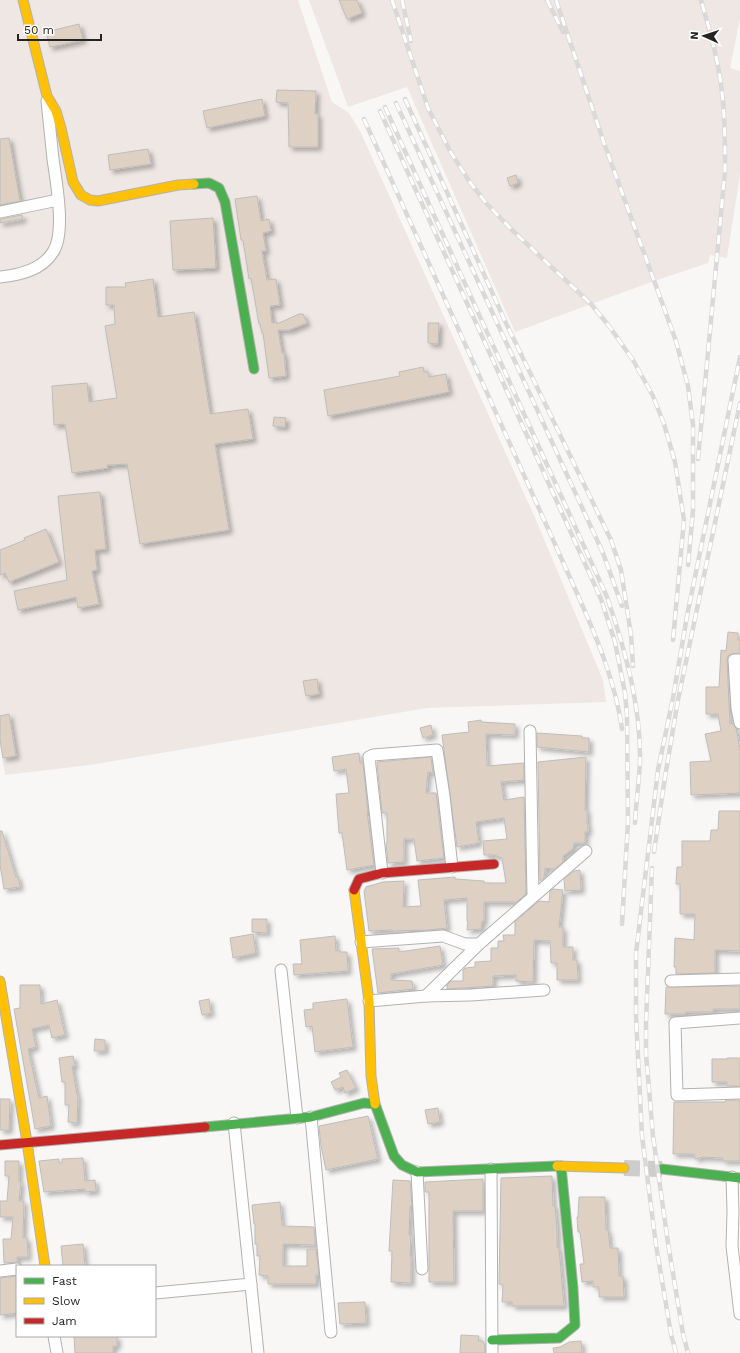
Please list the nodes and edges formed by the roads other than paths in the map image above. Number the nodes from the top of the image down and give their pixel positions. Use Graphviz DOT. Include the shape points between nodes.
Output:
graph roads {
  1 [pos="23,0"];
  2 [pos="47,96"];
  3 [pos="58,200"];
  4 [pos="0,212"];
  5 [pos="0,277"];
  6 [pos="254,369"];
  7 [pos="740,660"];
  8 [pos="740,723"];
  9 [pos="530,731"];
  10 [pos="586,850"];
  11 [pos="494,864"];
  12 [pos="452,867"];
  13 [pos="382,873"];
  14 [pos="533,896"];
  15 [pos="362,942"];
  16 [pos="479,944"];
  17 [pos="280,970"];
  18 [pos="740,979"];
  19 [pos="0,981"];
  20 [pos="671,981"];
  21 [pos="544,990"];
  22 [pos="426,996"];
  23 [pos="1,997"];
  24 [pos="369,1001"];
  25 [pos="740,1018"];
  26 [pos="740,1093"];
  27 [pos="375,1104"];
  28 [pos="311,1117"];
  29 [pos="297,1118"];
  30 [pos="234,1124"];
  31 [pos="27,1142"];
  32 [pos="0,1145"];
  33 [pos="561,1166"];
  34 [pos="624,1168"];
  35 [pos="491,1169"];
  36 [pos="662,1169"];
  37 [pos="417,1172"];
  38 [pos="736,1178"];
  39 [pos="736,1246"];
  40 [pos="45,1265"];
  41 [pos="16,1269"];
  42 [pos="422,1269"];
  43 [pos="0,1271"];
  44 [pos="251,1284"];
  45 [pos="156,1292"];
  46 [pos="740,1314"];
  47 [pos="331,1332"];
  48 [pos="54,1337"];
  49 [pos="492,1340"];
  50 [pos="57,1353"];
  51 [pos="258,1353"];
  52 [pos="492,1353"];
  1 -- 2 [label="street"];
  2 -- 3 [label="street"];
  2 -- 6 [label="street" via="56,112 73,182 81,195 90,200 98,201 178,185 210,183 219,188 225,202"];
  3 -- 4 [label="street"];
  3 -- 5 [label="street" via="59,232 54,251 46,261 33,270"];
  7 -- 8 [label="street" via="734,660"];
  9 -- 14 [label="street"];
  10 -- 14 [label="street"];
  11 -- 12 [label="street"];
  12 -- 13 [label="street"];
  12 -- 13 [label="street" via="437,750 418,751 369,757"];
  13 -- 15 [label="street" via="359,879 354,890"];
  14 -- 16 [label="street"];
  15 -- 16 [label="street" via="443,936 465,944"];
  15 -- 24 [label="street"];
  16 -- 22 [label="street"];
  17 -- 29 [label="street"];
  18 -- 20 [label="street"];
  19 -- 23 [label="street"];
  21 -- 22 [label="street"];
  22 -- 24 [label="street"];
  23 -- 31 [label="street"];
  24 -- 27 [label="street" via="371,1076"];
  25 -- 26 [label="street" via="675,1024 677,1095"];
  27 -- 28 [label="street" via="364,1103"];
  27 -- 37 [label="street" via="394,1156 402,1165"];
  28 -- 29 [label="street"];
  28 -- 47 [label="street"];
  29 -- 30 [label="street"];
  30 -- 31 [label="street"];
  30 -- 44 [label="street"];
  31 -- 32 [label="street"];
  31 -- 40 [label="street"];
  33 -- 34 [label="street"];
  33 -- 35 [label="street"];
  33 -- 49 [label="street" via="575,1325 559,1338"];
  35 -- 37 [label="street"];
  35 -- 49 [label="street"];
  36 -- 38 [label="street"];
  37 -- 42 [label="street"];
  38 -- 39 [label="street" via="733,1211"];
  39 -- 46 [label="street"];
  41 -- 43 [label="street"];
  44 -- 45 [label="street"];
  44 -- 51 [label="street"];
  48 -- 50 [label="street"];
  49 -- 52 [label="street"];
}
